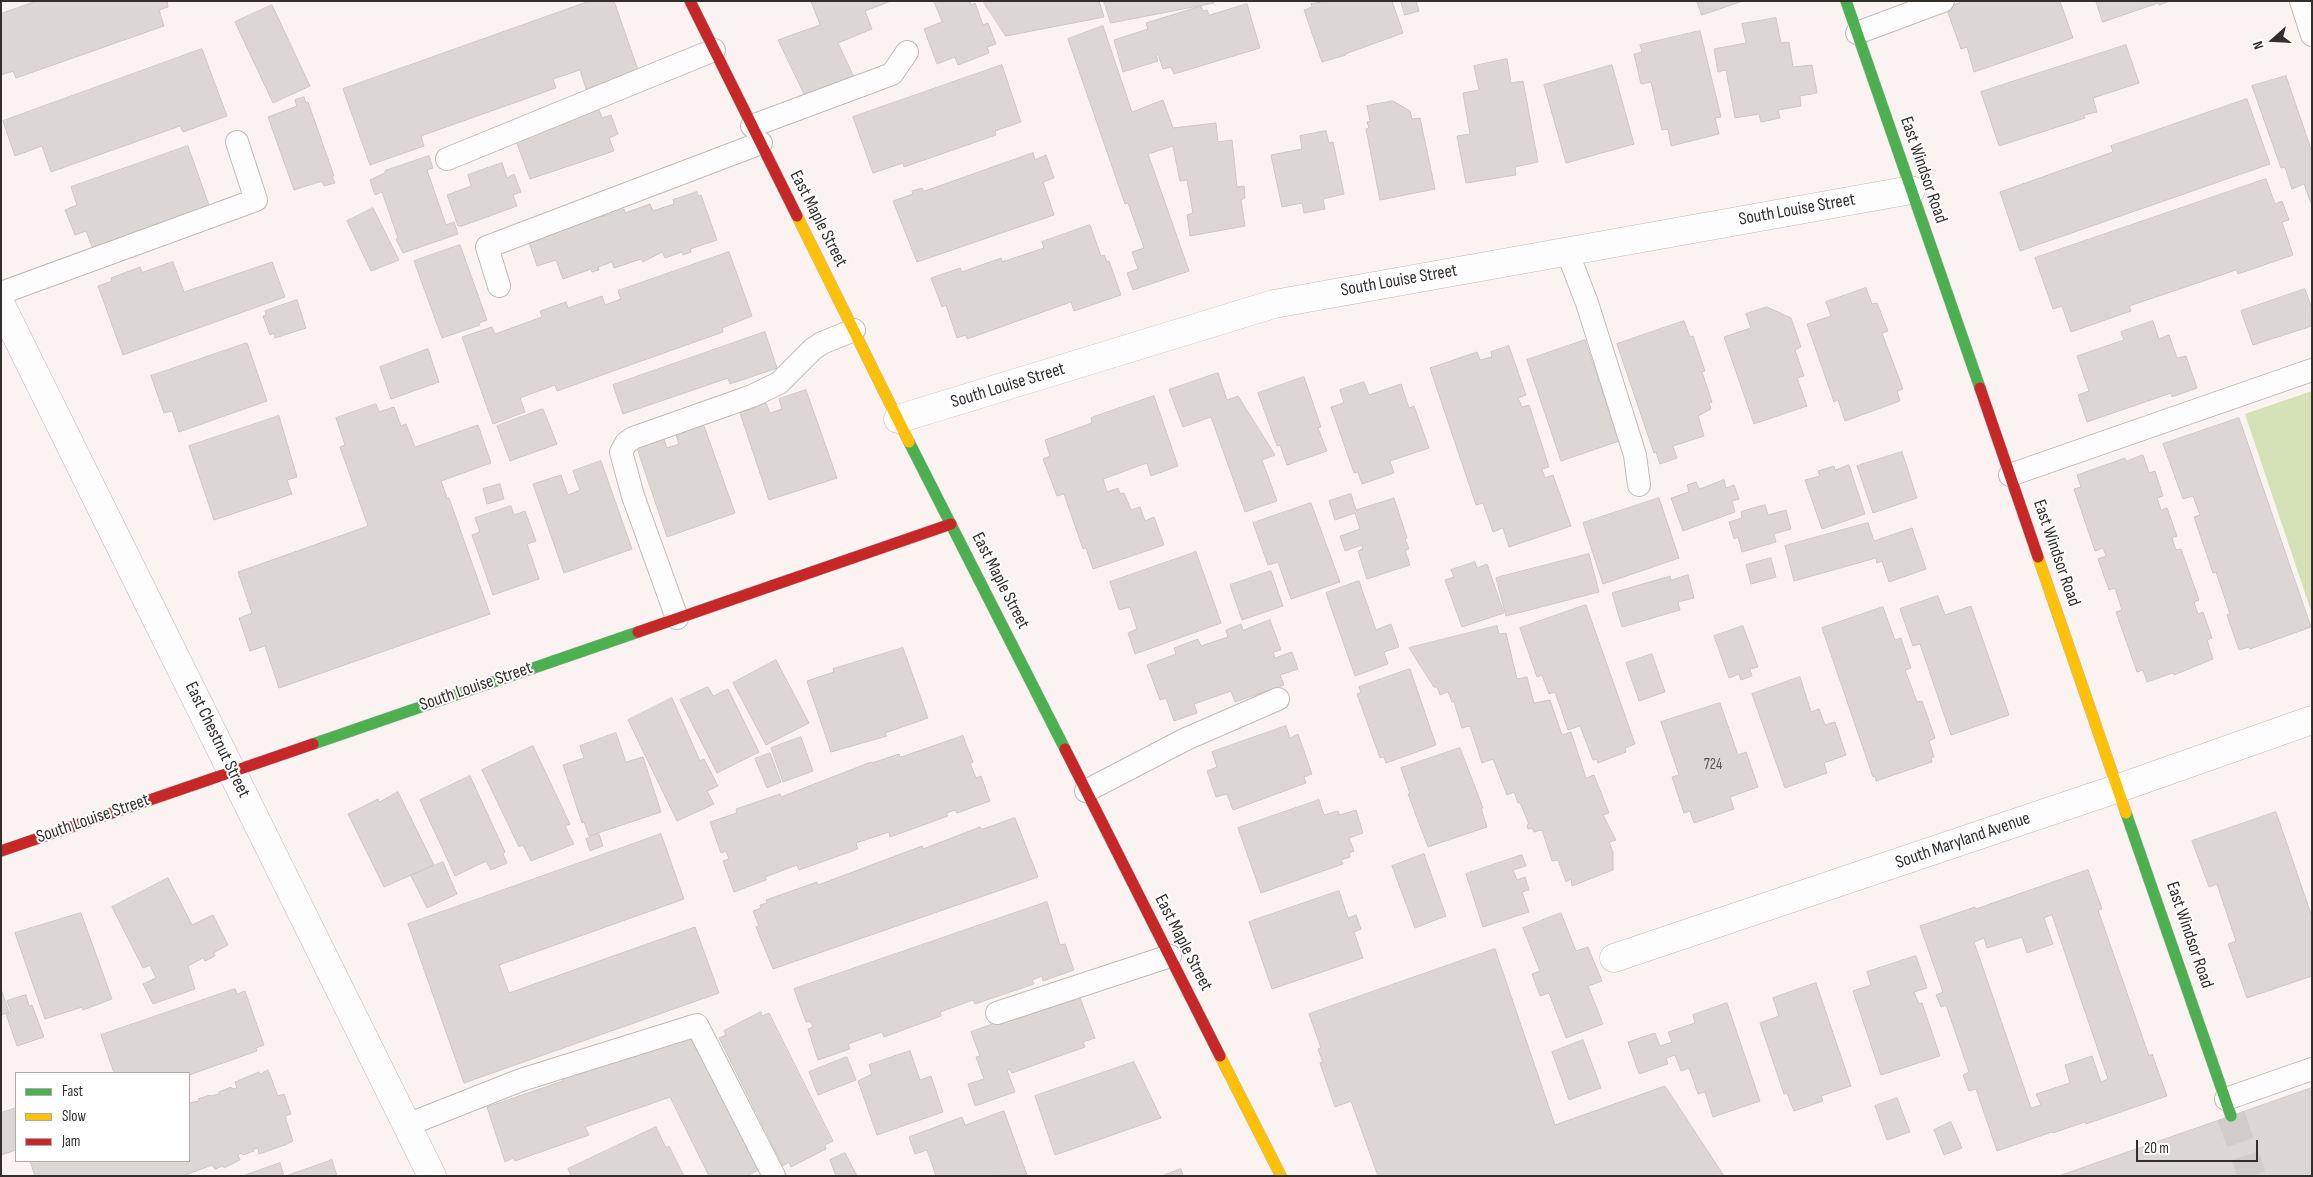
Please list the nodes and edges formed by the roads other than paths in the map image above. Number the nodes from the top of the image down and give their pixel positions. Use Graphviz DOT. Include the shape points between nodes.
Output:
graph roads {
  1 [pos="690,1"];
  2 [pos="1846,1"];
  3 [pos="1943,1"];
  4 [pos="2300,1"];
  5 [pos="1857,33"];
  6 [pos="2312,35"];
  7 [pos="714,50"];
  8 [pos="907,52"];
  9 [pos="756,134"];
  10 [pos="237,142"];
  11 [pos="447,159"];
  12 [pos="1910,190"];
  13 [pos="1567,252"];
  14 [pos="499,286"];
  15 [pos="1,293"];
  16 [pos="1,305"];
  17 [pos="854,330"];
  18 [pos="2312,370"];
  19 [pos="898,419"];
  20 [pos="2010,475"];
  21 [pos="1639,486"];
  22 [pos="951,524"];
  23 [pos="677,618"];
  24 [pos="1278,698"];
  25 [pos="2312,720"];
  26 [pos="232,771"];
  27 [pos="2119,788"];
  28 [pos="1086,790"];
  29 [pos="1,851"];
  30 [pos="1170,956"];
  31 [pos="1614,958"];
  32 [pos="997,1013"];
  33 [pos="2312,1069"];
  34 [pos="2229,1107"];
  35 [pos="407,1125"];
  36 [pos="432,1176"];
  37 [pos="774,1176"];
  38 [pos="1281,1176"];
  1 -- 7 [label="street, East Maple Street"];
  2 -- 5 [label="street, East Windsor Road"];
  3 -- 5 [label="lane"];
  4 -- 6 [label="lane"];
  5 -- 12 [label="street, East Windsor Road"];
  7 -- 9 [label="street, East Maple Street"];
  7 -- 11 [label="lane"];
  8 -- 9 [label="lane" via="892,74"];
  9 -- 14 [label="lane" via="487,247"];
  9 -- 17 [label="street, East Maple Street"];
  10 -- 15 [label="lane" via="256,200"];
  12 -- 13 [label="street, South Louise Street"];
  12 -- 20 [label="street, East Windsor Road"];
  13 -- 19 [label="street, South Louise Street" via="1274,304"];
  13 -- 21 [label="lane" via="1587,303 1635,455"];
  16 -- 26 [label="street, East Chestnut Street"];
  17 -- 19 [label="street, East Maple Street"];
  17 -- 23 [label="lane" via="813,349 779,383 626,443 621,452 633,496"];
  18 -- 20 [label="lane"];
  19 -- 22 [label="street, East Maple Street"];
  20 -- 27 [label="street, East Windsor Road"];
  22 -- 23 [label="street, South Louise Street"];
  22 -- 28 [label="street, East Maple Street"];
  23 -- 26 [label="street, South Louise Street"];
  24 -- 28 [label="lane" via="1186,739"];
  25 -- 27 [label="street, South Maryland Avenue"];
  26 -- 29 [label="street, South Louise Street"];
  26 -- 35 [label="street, East Chestnut Street"];
  27 -- 31 [label="street, South Maryland Avenue"];
  27 -- 34 [label="street, East Windsor Road"];
  28 -- 30 [label="street, East Maple Street"];
  30 -- 32 [label="lane"];
  30 -- 38 [label="street, East Maple Street"];
  33 -- 34 [label="lane"];
  35 -- 36 [label="street, East Chestnut Street"];
  35 -- 37 [label="lane" via="521,1080 698,1025"];
}
